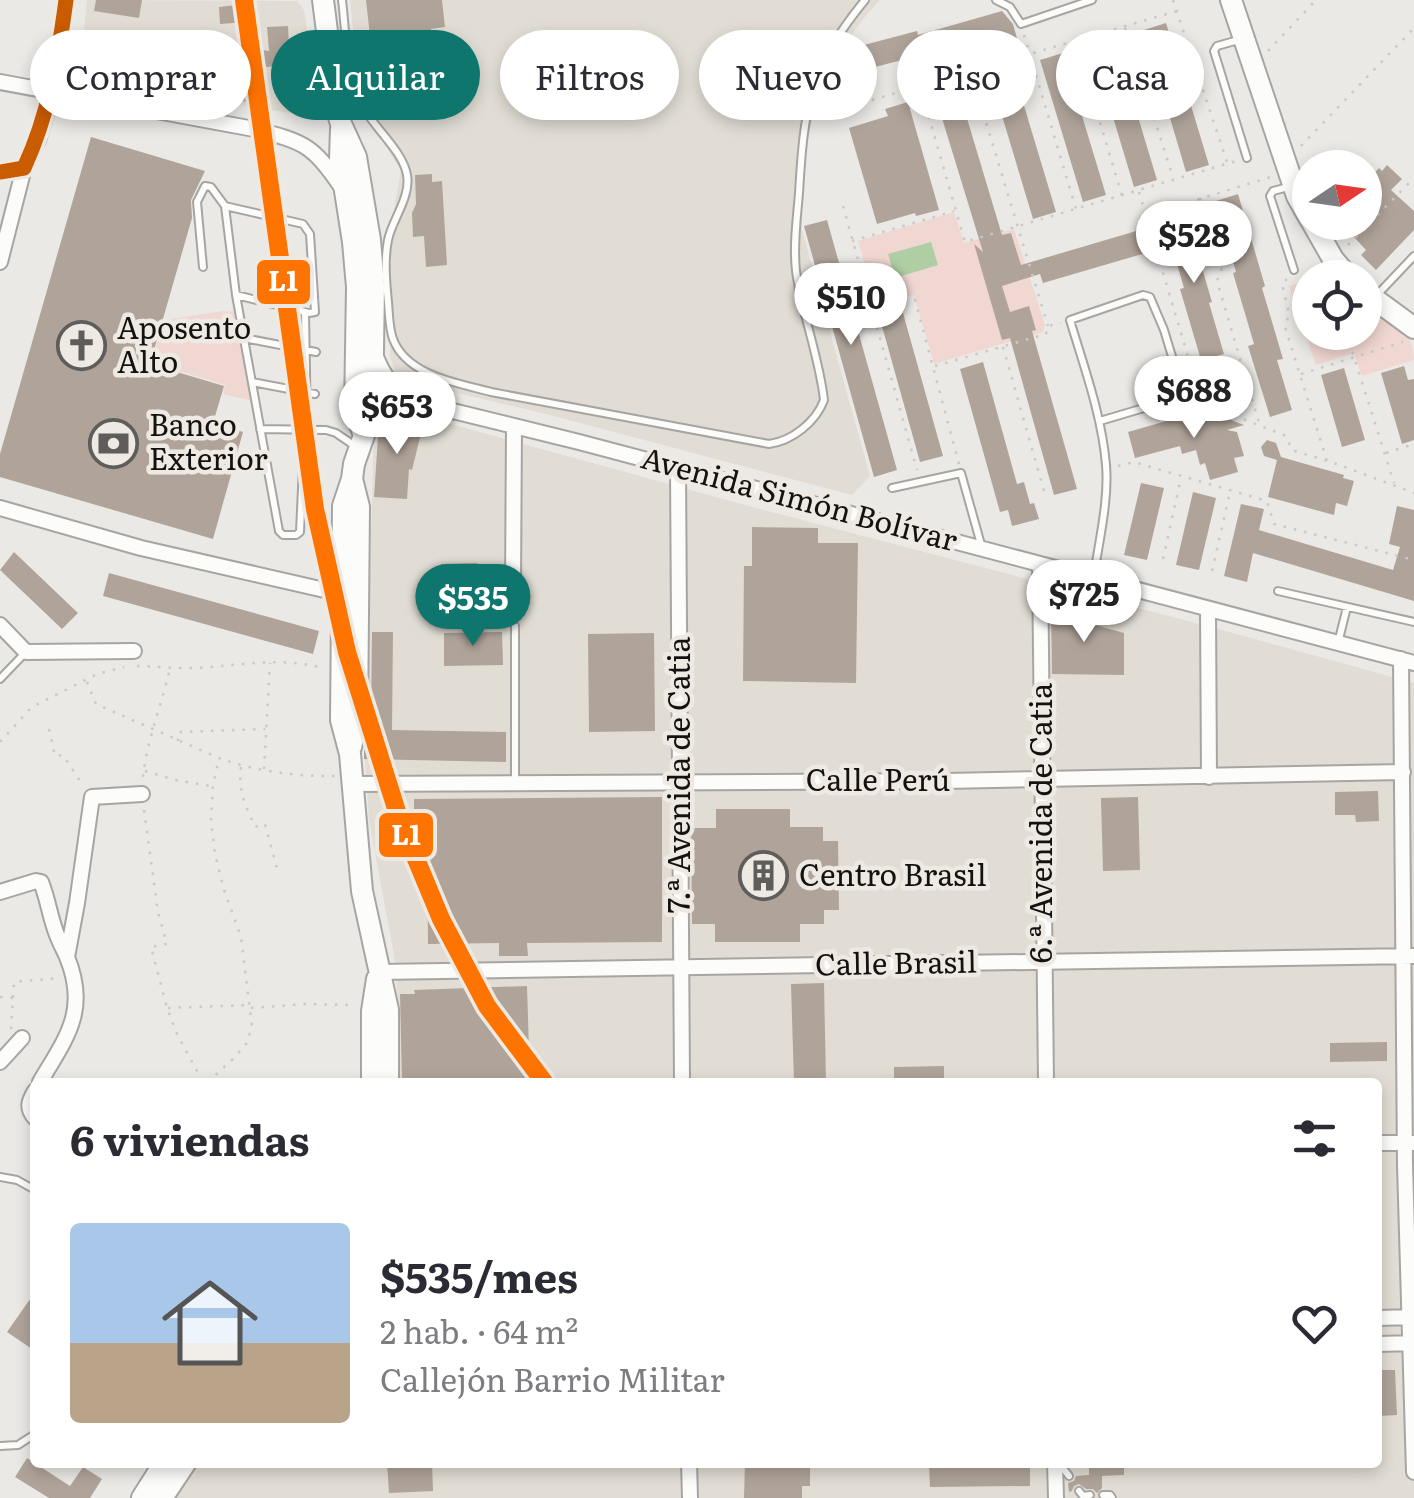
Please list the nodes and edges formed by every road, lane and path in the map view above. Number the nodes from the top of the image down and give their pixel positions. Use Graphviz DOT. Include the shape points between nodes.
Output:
graph roads {
  1 [pos="66,0"];
  2 [pos="323,0"];
  3 [pos="342,0"];
  4 [pos="865,0"];
  5 [pos="996,0"];
  6 [pos="1092,0"];
  7 [pos="1173,0"];
  8 [pos="1231,0"];
  9 [pos="1316,0"];
  10 [pos="1177,11"];
  11 [pos="1022,24"];
  12 [pos="1125,26"];
  13 [pos="1414,28"];
  14 [pos="62,30"];
  15 [pos="1023,30"];
  16 [pos="1111,30"];
  17 [pos="1244,39"];
  18 [pos="1254,67"];
  19 [pos="1036,80"];
  20 [pos="0,82"];
  21 [pos="30,88"];
  22 [pos="44,120"];
  23 [pos="209,120"];
  24 [pos="930,120"];
  25 [pos="985,120"];
  26 [pos="1099,120"];
  27 [pos="341,124"];
  28 [pos="1247,158"];
  29 [pos="1227,164"];
  30 [pos="24,168"];
  31 [pos="0,172"];
  32 [pos="1290,173"];
  33 [pos="1292,178"];
  34 [pos="1414,178"];
  35 [pos="1174,180"];
  36 [pos="1138,191"];
  37 [pos="346,192"];
  38 [pos="1122,196"];
  39 [pos="1200,198"];
  40 [pos="225,206"];
  41 [pos="842,206"];
  42 [pos="1076,209"];
  43 [pos="956,210"];
  44 [pos="1146,215"];
  45 [pos="1017,226"];
  46 [pos="1322,240"];
  47 [pos="852,241"];
  48 [pos="1414,256"];
  49 [pos="1333,260"];
  50 [pos="0,262"];
  51 [pos="1292,264"];
  52 [pos="203,267"];
  53 [pos="1292,272"];
  54 [pos="1382,284"];
  55 [pos="236,295"];
  56 [pos="1382,305"];
  57 [pos="305,312"];
  58 [pos="872,312"];
  59 [pos="1414,328"];
  60 [pos="244,338"];
  61 [pos="1414,338"];
  62 [pos="373,347"];
  63 [pos="1003,347"];
  64 [pos="1292,349"];
  65 [pos="1292,350"];
  66 [pos="1352,350"];
  67 [pos="306,351"];
  68 [pos="316,352"];
  69 [pos="1354,357"];
  70 [pos="933,366"];
  71 [pos="1300,374"];
  72 [pos="446,380"];
  73 [pos="252,382"];
  74 [pos="310,393"];
  75 [pos="1184,396"];
  76 [pos="416,402"];
  77 [pos="1202,403"];
  78 [pos="440,408"];
  79 [pos="372,412"];
  80 [pos="1100,421"];
  81 [pos="514,426"];
  82 [pos="1260,426"];
  83 [pos="260,430"];
  84 [pos="306,430"];
  85 [pos="361,441"];
  86 [pos="1414,444"];
  87 [pos="1385,453"];
  88 [pos="1327,461"];
  89 [pos="303,468"];
  90 [pos="678,468"];
  91 [pos="1106,468"];
  92 [pos="961,473"];
  93 [pos="1182,476"];
  94 [pos="352,479"];
  95 [pos="920,481"];
  96 [pos="1395,486"];
  97 [pos="892,488"];
  98 [pos="1231,490"];
  99 [pos="1044,491"];
  100 [pos="1414,493"];
  101 [pos="0,508"];
  102 [pos="983,549"];
  103 [pos="1163,559"];
  104 [pos="1414,560"];
  105 [pos="1040,564"];
  106 [pos="1212,572"];
  107 [pos="1094,578"];
  108 [pos="514,586"];
  109 [pos="1278,591"];
  110 [pos="342,594"];
  111 [pos="1346,607"];
  112 [pos="1208,610"];
  113 [pos="1414,622"];
  114 [pos="515,626"];
  115 [pos="2,632"];
  116 [pos="1338,642"];
  117 [pos="134,651"];
  118 [pos="26,652"];
  119 [pos="270,661"];
  120 [pos="1408,661"];
  121 [pos="170,668"];
  122 [pos="341,672"];
  123 [pos="0,679"];
  124 [pos="86,680"];
  125 [pos="49,729"];
  126 [pos="266,729"];
  127 [pos="154,731"];
  128 [pos="178,741"];
  129 [pos="0,742"];
  130 [pos="219,758"];
  131 [pos="242,765"];
  132 [pos="264,769"];
  133 [pos="144,770"];
  134 [pos="352,771"];
  135 [pos="1402,772"];
  136 [pos="1209,776"];
  137 [pos="1042,780"];
  138 [pos="680,782"];
  139 [pos="515,783"];
  140 [pos="213,786"];
  141 [pos="142,794"];
  142 [pos="92,798"];
  143 [pos="278,872"];
  144 [pos="0,892"];
  145 [pos="1410,956"];
  146 [pos="67,957"];
  147 [pos="1043,962"];
  148 [pos="681,968"];
  149 [pos="378,972"];
  150 [pos="74,977"];
  151 [pos="0,997"];
  152 [pos="13,998"];
  153 [pos="249,1006"];
  154 [pos="167,1008"];
  155 [pos="372,1011"];
  156 [pos="22,1038"];
  157 [pos="5,1056"];
  158 [pos="42,1078"];
  159 [pos="204,1078"];
  160 [pos="210,1078"];
  161 [pos="372,1078"];
  162 [pos="388,1078"];
  163 [pos="682,1078"];
  164 [pos="1046,1078"];
  165 [pos="1382,1143"];
  166 [pos="1410,1143"];
  167 [pos="0,1177"];
  168 [pos="30,1187"];
  169 [pos="1412,1317"];
  170 [pos="1382,1318"];
  171 [pos="1412,1343"];
  172 [pos="1382,1344"];
  173 [pos="30,1437"];
  174 [pos="0,1446"];
  175 [pos="162,1468"];
  176 [pos="182,1468"];
  177 [pos="688,1468"];
  178 [pos="1057,1468"];
  179 [pos="1062,1468"];
  180 [pos="1414,1472"];
  181 [pos="1069,1476"];
  182 [pos="1079,1491"];
  183 [pos="1103,1495"];
  184 [pos="1090,1496"];
  185 [pos="142,1498"];
  186 [pos="162,1498"];
  187 [pos="690,1498"];
  188 [pos="1056,1498"];
  189 [pos="1112,1498"];
  1 -- 14 [label="street"];
  2 -- 27 [label="main road"];
  3 -- 72 [label="lane" via="362,106 407,175 386,254 390,330 410,361"];
  4 -- 72 [label="lane" via="825,58 806,111 796,267 824,400 792,437 769,444"];
  5 -- 11 [label="lane"];
  6 -- 11 [label="lane"];
  7 -- 10 [label="path"];
  8 -- 17 [label="main road"];
  9 -- 18 [label="path"];
  10 -- 12 [label="path"];
  10 -- 29 [label="path"];
  11 -- 15 [label="path"];
  12 -- 16 [label="path"];
  12 -- 35 [label="path"];
  13 -- 32 [label="path"];
  17 -- 18 [label="main road"];
  17 -- 28 [label="lane" via="1214,52"];
  18 -- 32 [label="main road"];
  19 -- 42 [label="path"];
  20 -- 21 [label="street"];
  22 -- 30 [label="street"];
  23 -- 37 [label="street" via="295,140 324,160"];
  24 -- 43 [label="path"];
  25 -- 45 [label="path"];
  26 -- 38 [label="path"];
  27 -- 37 [label="main road"];
  27 -- 62 [label="main road" via="356,157 370,240"];
  28 -- 29 [label="path"];
  29 -- 35 [label="path"];
  30 -- 31 [label="street"];
  30 -- 50 [label="street"];
  32 -- 33 [label="main road"];
  32 -- 39 [label="path"];
  32 -- 51 [label="lane" via="1270,196"];
  34 -- 49 [label="path"];
  35 -- 36 [label="path"];
  36 -- 38 [label="path"];
  36 -- 44 [label="path"];
  37 -- 85 [label="main road" via="357,287"];
  38 -- 42 [label="path"];
  39 -- 44 [label="path"];
  39 -- 82 [label="path"];
  40 -- 52 [label="lane" via="212,187 200,192"];
  40 -- 55 [label="lane"];
  40 -- 57 [label="lane" via="307,226 315,309"];
  41 -- 47 [label="path"];
  42 -- 45 [label="path"];
  43 -- 45 [label="path" via="965,242"];
  43 -- 47 [label="path"];
  44 -- 77 [label="path"];
  45 -- 63 [label="path" via="1048,326 1046,334"];
  46 -- 49 [label="main road"];
  47 -- 58 [label="path"];
  48 -- 54 [label="lane"];
  53 -- 64 [label="path" via="1282,284"];
  55 -- 57 [label="lane"];
  55 -- 60 [label="lane"];
  56 -- 59 [label="main road"];
  57 -- 67 [label="lane"];
  58 -- 70 [label="path" via="915,300"];
  58 -- 95 [label="path"];
  60 -- 67 [label="lane"];
  60 -- 73 [label="lane"];
  61 -- 69 [label="path"];
  62 -- 76 [label="street, Avenida Simón Bolívar" via="390,385"];
  62 -- 79 [label="main road"];
  63 -- 70 [label="path"];
  63 -- 99 [label="path"];
  65 -- 71 [label="path"];
  66 -- 69 [label="path"];
  67 -- 68 [label="lane"];
  67 -- 74 [label="lane"];
  69 -- 71 [label="path"];
  69 -- 87 [label="path"];
  70 -- 92 [label="path"];
  71 -- 88 [label="path"];
  72 -- 78 [label="lane"];
  73 -- 74 [label="lane"];
  73 -- 83 [label="lane"];
  74 -- 84 [label="lane"];
  75 -- 77 [label="path"];
  75 -- 80 [label="lane"];
  75 -- 80 [label="lane" via="1155,303 1143,295 1070,320"];
  76 -- 78 [label="street, Avenida Simón Bolívar"];
  76 -- 79 [label="street, Avenida Simón Bolívar"];
  77 -- 82 [label="path"];
  78 -- 81 [label="street, Avenida Simón Bolívar"];
  79 -- 85 [label="main road"];
  80 -- 91 [label="lane"];
  81 -- 90 [label="street, Avenida Simón Bolívar"];
  81 -- 108 [label="street"];
  82 -- 88 [label="path" via="1286,436 1292,450"];
  83 -- 84 [label="lane"];
  83 -- 89 [label="lane" via="283,535 300,532"];
  84 -- 85 [label="lane"];
  85 -- 94 [label="main road"];
  86 -- 87 [label="path"];
  87 -- 96 [label="path"];
  88 -- 96 [label="path"];
  90 -- 102 [label="street, Avenida Simón Bolívar"];
  90 -- 138 [label="street, 7.ª Avenida de Catia"];
  91 -- 93 [label="path" via="1134,462"];
  91 -- 107 [label="lane"];
  92 -- 95 [label="lane"];
  92 -- 102 [label="lane"];
  93 -- 98 [label="path"];
  93 -- 103 [label="path"];
  94 -- 110 [label="main road" via="343,506"];
  94 -- 134 [label="main road" via="359,506"];
  95 -- 97 [label="lane"];
  96 -- 100 [label="path"];
  98 -- 104 [label="path" via="1267,501 1274,524"];
  98 -- 106 [label="path"];
  101 -- 110 [label="street"];
  102 -- 105 [label="street, Avenida Simón Bolívar"];
  105 -- 107 [label="street, Avenida Simón Bolívar"];
  105 -- 137 [label="street, 6.ª Avenida de Catia"];
  107 -- 112 [label="street, Avenida Simón Bolívar"];
  109 -- 111 [label="lane"];
  110 -- 122 [label="main road"];
  111 -- 113 [label="lane"];
  111 -- 116 [label="lane"];
  112 -- 116 [label="street, Avenida Simón Bolívar"];
  112 -- 136 [label="street"];
  114 -- 139 [label="lane"];
  115 -- 118 [label="street"];
  116 -- 120 [label="street, Avenida Simón Bolívar"];
  117 -- 118 [label="street"];
  118 -- 123 [label="lane"];
  119 -- 121 [label="path"];
  119 -- 122 [label="path"];
  119 -- 126 [label="path"];
  120 -- 135 [label="street"];
  121 -- 124 [label="path" via="112,668"];
  121 -- 127 [label="path"];
  122 -- 134 [label="main road" via="341,720"];
  124 -- 127 [label="path" via="96,704"];
  124 -- 129 [label="path" via="32,707"];
  125 -- 142 [label="path" via="55,756 63,755"];
  126 -- 128 [label="path" via="178,732"];
  126 -- 132 [label="path"];
  127 -- 128 [label="path"];
  127 -- 133 [label="path"];
  128 -- 130 [label="path"];
  130 -- 131 [label="path"];
  130 -- 140 [label="path"];
  131 -- 132 [label="path"];
  131 -- 143 [label="path" via="242,794 254,827 264,824"];
  132 -- 134 [label="path" via="317,776"];
  133 -- 140 [label="path"];
  133 -- 141 [label="path"];
  134 -- 139 [label="street, Calle Perú"];
  134 -- 149 [label="main road" via="362,891"];
  135 -- 136 [label="street, Calle Perú"];
  135 -- 145 [label="street"];
  136 -- 137 [label="street, Calle Perú"];
  137 -- 138 [label="street, Calle Perú"];
  137 -- 147 [label="street, 6.ª Avenida de Catia"];
  138 -- 139 [label="street, Calle Perú"];
  138 -- 148 [label="street, 7.ª Avenida de Catia"];
  140 -- 153 [label="path" via="215,854 241,937"];
  141 -- 142 [label="street"];
  141 -- 154 [label="path" via="167,944 151,947"];
  142 -- 146 [label="street"];
  144 -- 146 [label="street" via="39,880"];
  145 -- 147 [label="street, Calle Brasil"];
  145 -- 166 [label="street"];
  146 -- 150 [label="street"];
  147 -- 148 [label="street, Calle Brasil"];
  147 -- 164 [label="street, 6.ª Avenida de Catia"];
  148 -- 149 [label="street, Calle Brasil"];
  148 -- 163 [label="street, 7.ª Avenida de Catia"];
  149 -- 155 [label="main road"];
  149 -- 162 [label="main road" via="388,1010"];
  150 -- 152 [label="path" via="14,982"];
  150 -- 158 [label="street" via="69,1034"];
  151 -- 152 [label="path"];
  152 -- 157 [label="path"];
  153 -- 154 [label="path"];
  153 -- 155 [label="path" via="350,1004"];
  153 -- 160 [label="path" via="246,1044"];
  154 -- 159 [label="path"];
  155 -- 161 [label="main road"];
  156 -- 157 [label="street"];
  165 -- 166 [label="street"];
  166 -- 169 [label="street"];
  167 -- 168 [label="lane"];
  169 -- 170 [label="street"];
  169 -- 171 [label="street"];
  171 -- 172 [label="street"];
  171 -- 180 [label="street"];
  173 -- 174 [label="lane"];
  175 -- 185 [label="main road"];
  176 -- 186 [label="main road"];
  177 -- 187 [label="street"];
  178 -- 188 [label="street"];
  179 -- 181 [label="lane"];
  182 -- 184 [label="lane"];
  183 -- 189 [label="lane"];
}
